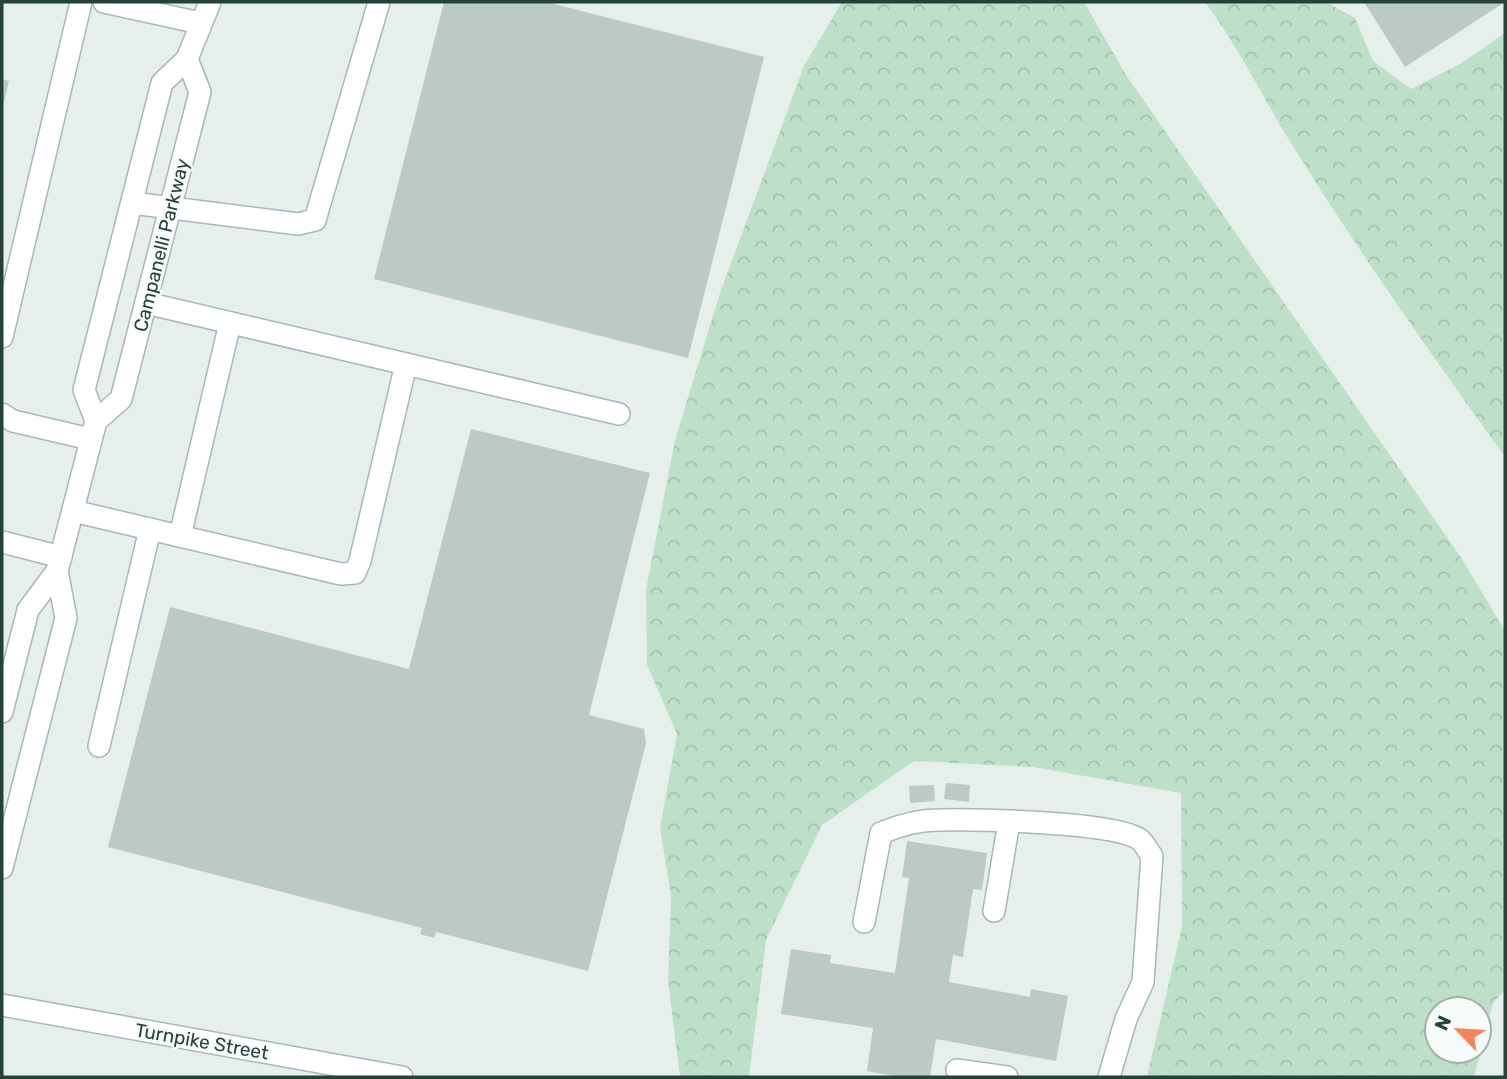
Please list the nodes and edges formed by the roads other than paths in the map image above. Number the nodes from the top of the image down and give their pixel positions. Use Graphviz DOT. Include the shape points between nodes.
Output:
graph roads {
  1 [pos="81,2"];
  2 [pos="104,2"];
  3 [pos="211,2"];
  4 [pos="379,2"];
  5 [pos="200,23"];
  6 [pos="187,59"];
  7 [pos="132,203"];
  8 [pos="170,209"];
  9 [pos="146,303"];
  10 [pos="230,323"];
  11 [pos="2,337"];
  12 [pos="407,364"];
  13 [pos="2,414"];
  14 [pos="619,414"];
  15 [pos="93,430"];
  16 [pos="73,511"];
  17 [pos="150,529"];
  18 [pos="180,536"];
  19 [pos="2,542"];
  20 [pos="59,564"];
  21 [pos="2,712"];
  22 [pos="99,747"];
  23 [pos="1009,822"];
  24 [pos="2,868"];
  25 [pos="993,911"];
  26 [pos="864,922"];
  27 [pos="2,1005"];
  28 [pos="957,1070"];
  29 [pos="402,1077"];
  30 [pos="1007,1077"];
  31 [pos="1109,1077"];
  1 -- 11 [label="street"];
  2 -- 5 [label="street"];
  3 -- 5 [label="street, Campanelli Parkway"];
  4 -- 8 [label="street" via="315,220 298,224"];
  5 -- 6 [label="street, Campanelli Parkway"];
  6 -- 7 [label="street, Campanelli Parkway" via="162,83"];
  6 -- 8 [label="street, Campanelli Parkway" via="200,92"];
  7 -- 8 [label="street"];
  7 -- 15 [label="street, Campanelli Parkway" via="84,390"];
  8 -- 9 [label="street, Campanelli Parkway"];
  9 -- 10 [label="street"];
  9 -- 15 [label="street, Campanelli Parkway" via="121,399"];
  10 -- 12 [label="street"];
  10 -- 18 [label="street"];
  12 -- 14 [label="street"];
  12 -- 18 [label="street" via="355,573 341,574"];
  13 -- 15 [label="street" via="13,421"];
  15 -- 16 [label="street"];
  16 -- 17 [label="street"];
  16 -- 20 [label="street"];
  17 -- 18 [label="street"];
  17 -- 22 [label="street"];
  19 -- 20 [label="street"];
  20 -- 21 [label="street" via="28,610"];
  20 -- 24 [label="street" via="66,618"];
  23 -- 25 [label="street"];
  23 -- 26 [label="street" via="938,820 902,824 881,833"];
  23 -- 31 [label="street" via="1113,831 1139,839 1152,856 1143,982 1126,1019"];
  27 -- 29 [label="street, Turnpike Street"];
  28 -- 30 [label="street"];
}
